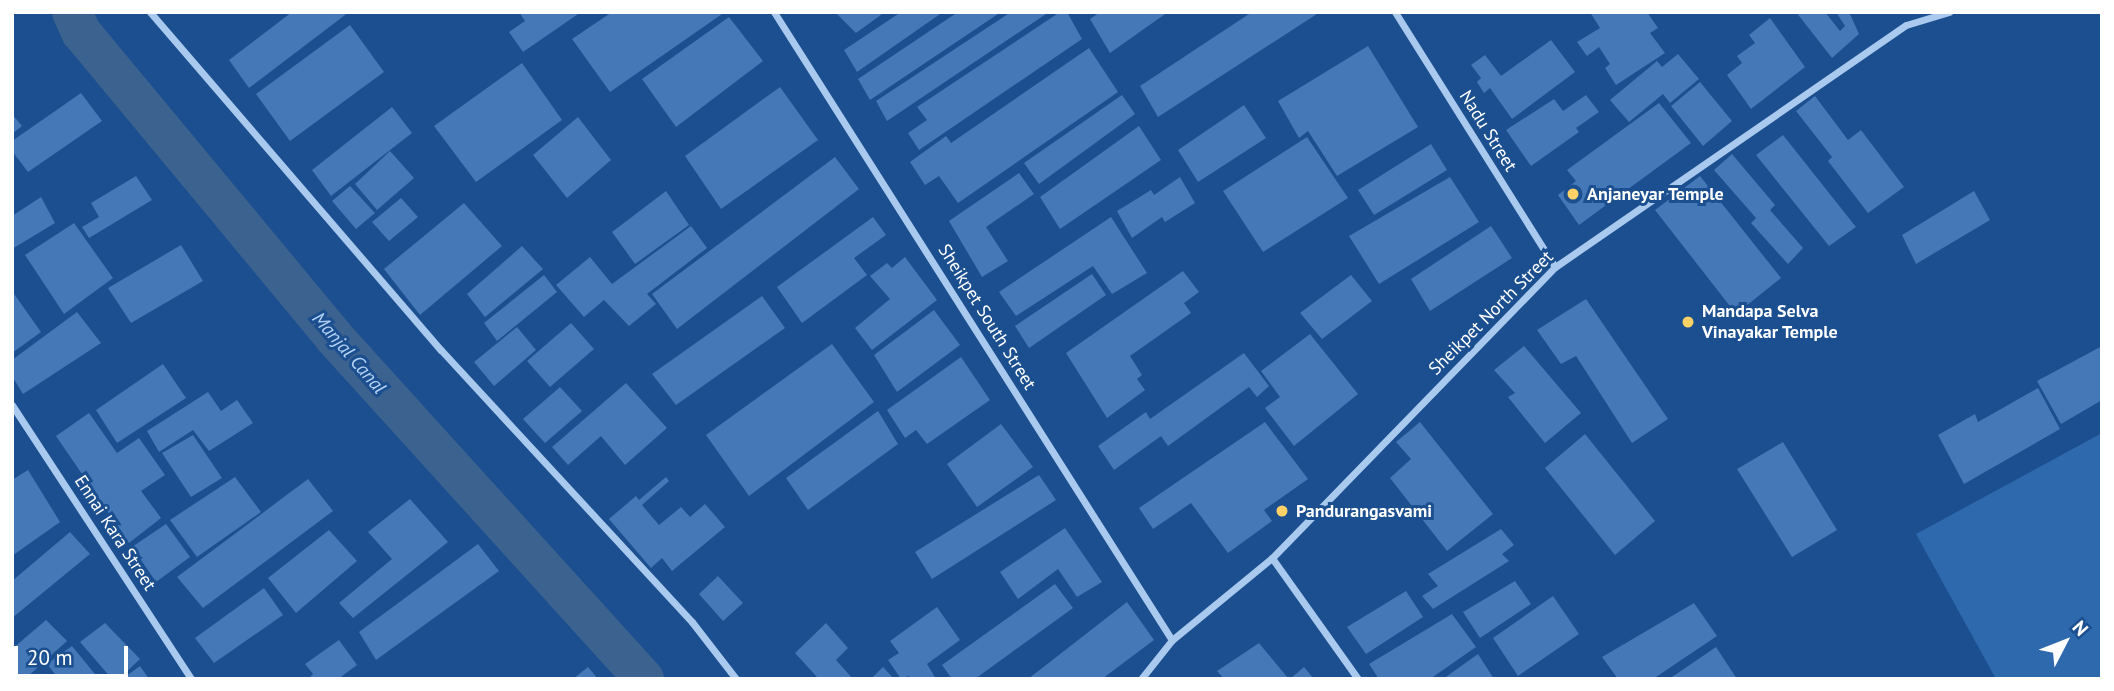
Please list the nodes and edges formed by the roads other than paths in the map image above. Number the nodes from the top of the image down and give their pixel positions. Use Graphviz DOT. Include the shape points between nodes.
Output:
graph roads {
  1 [pos="150,12"];
  2 [pos="774,12"];
  3 [pos="1395,12"];
  4 [pos="1949,12"];
  5 [pos="1555,267"];
  6 [pos="12,405"];
  7 [pos="1272,558"];
  8 [pos="1172,639"];
  9 [pos="191,679"];
  10 [pos="736,679"];
  11 [pos="1141,679"];
  12 [pos="1358,679"];
  1 -- 10 [label="street" via="441,350 692,622"];
  2 -- 8 [label="street, Sheikpet South Street"];
  3 -- 5 [label="street, Nadu Street"];
  4 -- 5 [label="street, Sheikpet North Street" via="1906,25"];
  5 -- 7 [label="street, Sheikpet North Street"];
  6 -- 9 [label="street, Ennai Kara Street"];
  7 -- 8 [label="street, Sheikpet North Street"];
  7 -- 12 [label="street"];
  8 -- 11 [label="street, Sheikpet North Street"];
}
